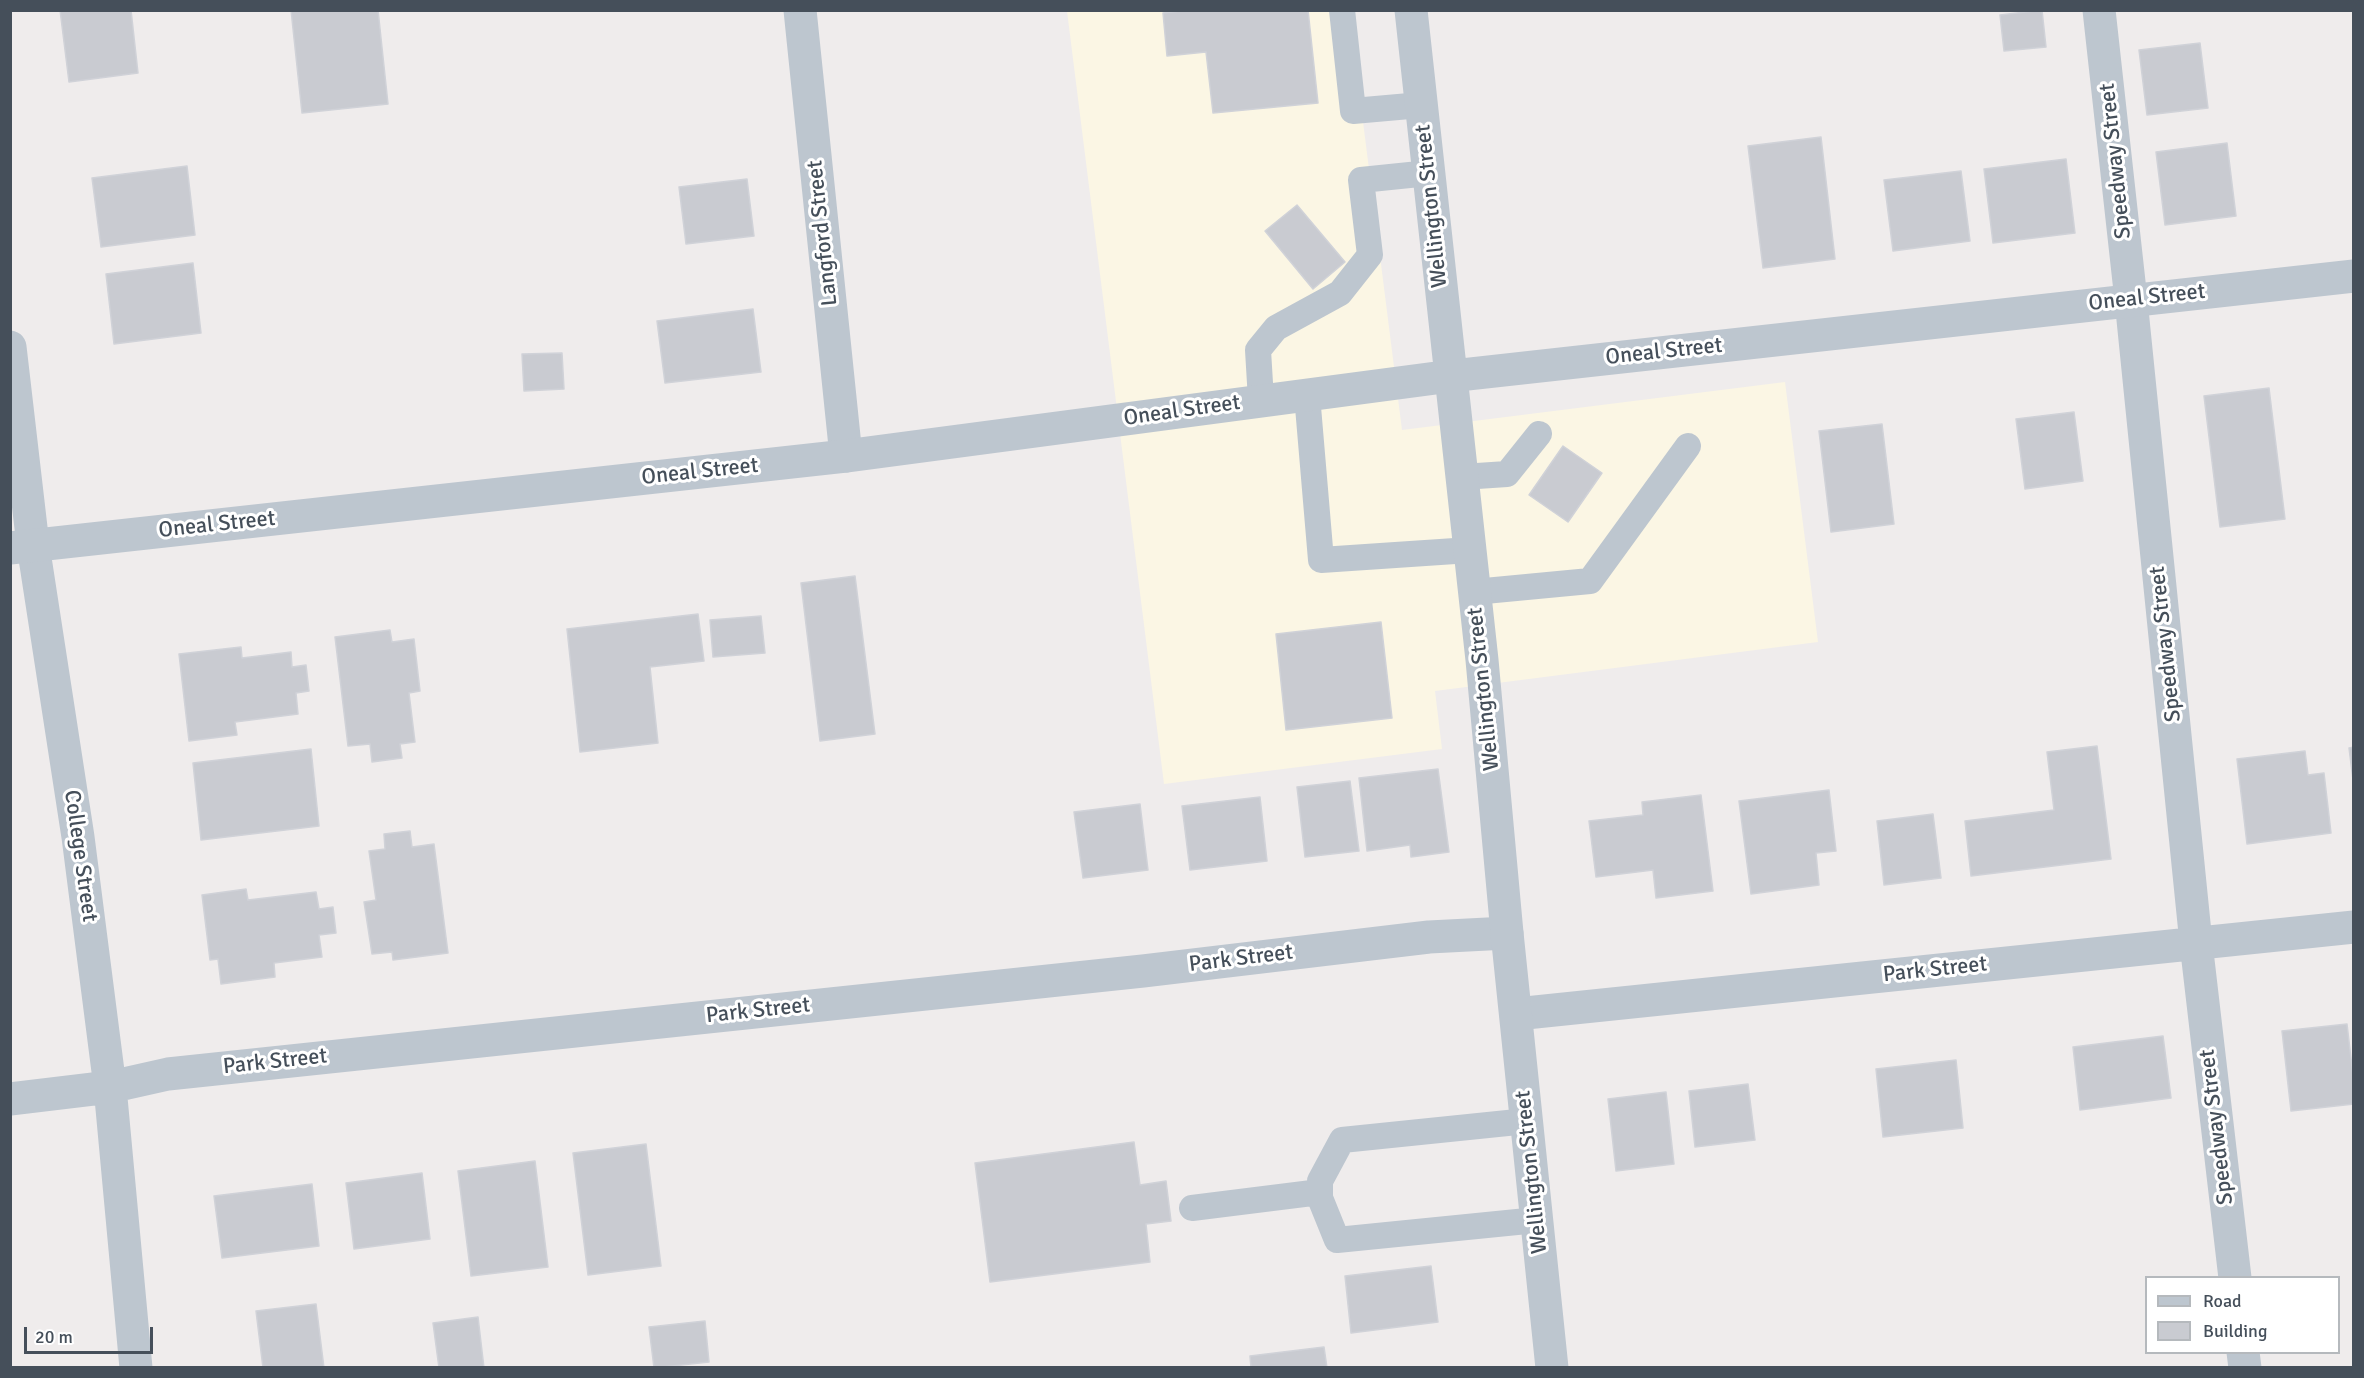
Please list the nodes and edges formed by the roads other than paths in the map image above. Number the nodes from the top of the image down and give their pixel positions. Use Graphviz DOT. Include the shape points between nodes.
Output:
graph roads {
  1 [pos="800,10"];
  2 [pos="1341,10"];
  3 [pos="1411,10"];
  4 [pos="2098,10"];
  5 [pos="1421,105"];
  6 [pos="1429,173"];
  7 [pos="2354,276"];
  8 [pos="2131,300"];
  9 [pos="10,347"];
  10 [pos="1451,376"];
  11 [pos="1307,395"];
  12 [pos="1261,400"];
  13 [pos="1539,434"];
  14 [pos="1688,446"];
  15 [pos="846,456"];
  16 [pos="1462,477"];
  17 [pos="22,547"];
  18 [pos="1470,550"];
  19 [pos="1474,592"];
  20 [pos="2354,927"];
  21 [pos="1507,933"];
  22 [pos="2196,943"];
  23 [pos="1516,1014"];
  24 [pos="110,1087"];
  25 [pos="10,1099"];
  26 [pos="1527,1121"];
  27 [pos="1320,1192"];
  28 [pos="1192,1208"];
  29 [pos="1537,1220"];
  30 [pos="2235,1276"];
  31 [pos="136,1368"];
  32 [pos="1552,1368"];
  1 -- 15 [label="street, Langford Street"];
  2 -- 5 [label="lane" via="1353,111"];
  3 -- 5 [label="street, Wellington Street"];
  4 -- 8 [label="street, Speedway Street"];
  5 -- 6 [label="street, Wellington Street"];
  6 -- 10 [label="street, Wellington Street"];
  6 -- 12 [label="lane" via="1361,180 1370,255 1340,292 1276,328 1258,350"];
  7 -- 8 [label="street, Oneal Street"];
  8 -- 10 [label="street, Oneal Street"];
  8 -- 22 [label="street, Speedway Street"];
  9 -- 17 [label="street, College Street"];
  10 -- 11 [label="street, Oneal Street"];
  10 -- 16 [label="street, Wellington Street"];
  11 -- 12 [label="street, Oneal Street"];
  11 -- 18 [label="lane" via="1321,560"];
  12 -- 15 [label="street, Oneal Street"];
  13 -- 16 [label="lane" via="1507,474"];
  14 -- 19 [label="lane" via="1590,581"];
  15 -- 17 [label="street, Oneal Street"];
  16 -- 18 [label="street, Wellington Street"];
  17 -- 24 [label="street, College Street" via="78,837"];
  18 -- 19 [label="street, Wellington Street"];
  19 -- 21 [label="street, Wellington Street"];
  20 -- 22 [label="street, Park Street"];
  21 -- 23 [label="street, Wellington Street"];
  21 -- 24 [label="street, Park Street" via="1429,937 1143,971 180,1072"];
  22 -- 23 [label="street, Park Street"];
  22 -- 30 [label="street, Speedway Street"];
  23 -- 26 [label="street, Wellington Street"];
  24 -- 25 [label="street, Park Street"];
  24 -- 31 [label="street, College Street"];
  26 -- 27 [label="lane" via="1342,1140 1320,1181"];
  26 -- 29 [label="street, Wellington Street"];
  27 -- 28 [label="lane"];
  27 -- 29 [label="lane" via="1337,1240"];
  29 -- 32 [label="street, Wellington Street"];
}
